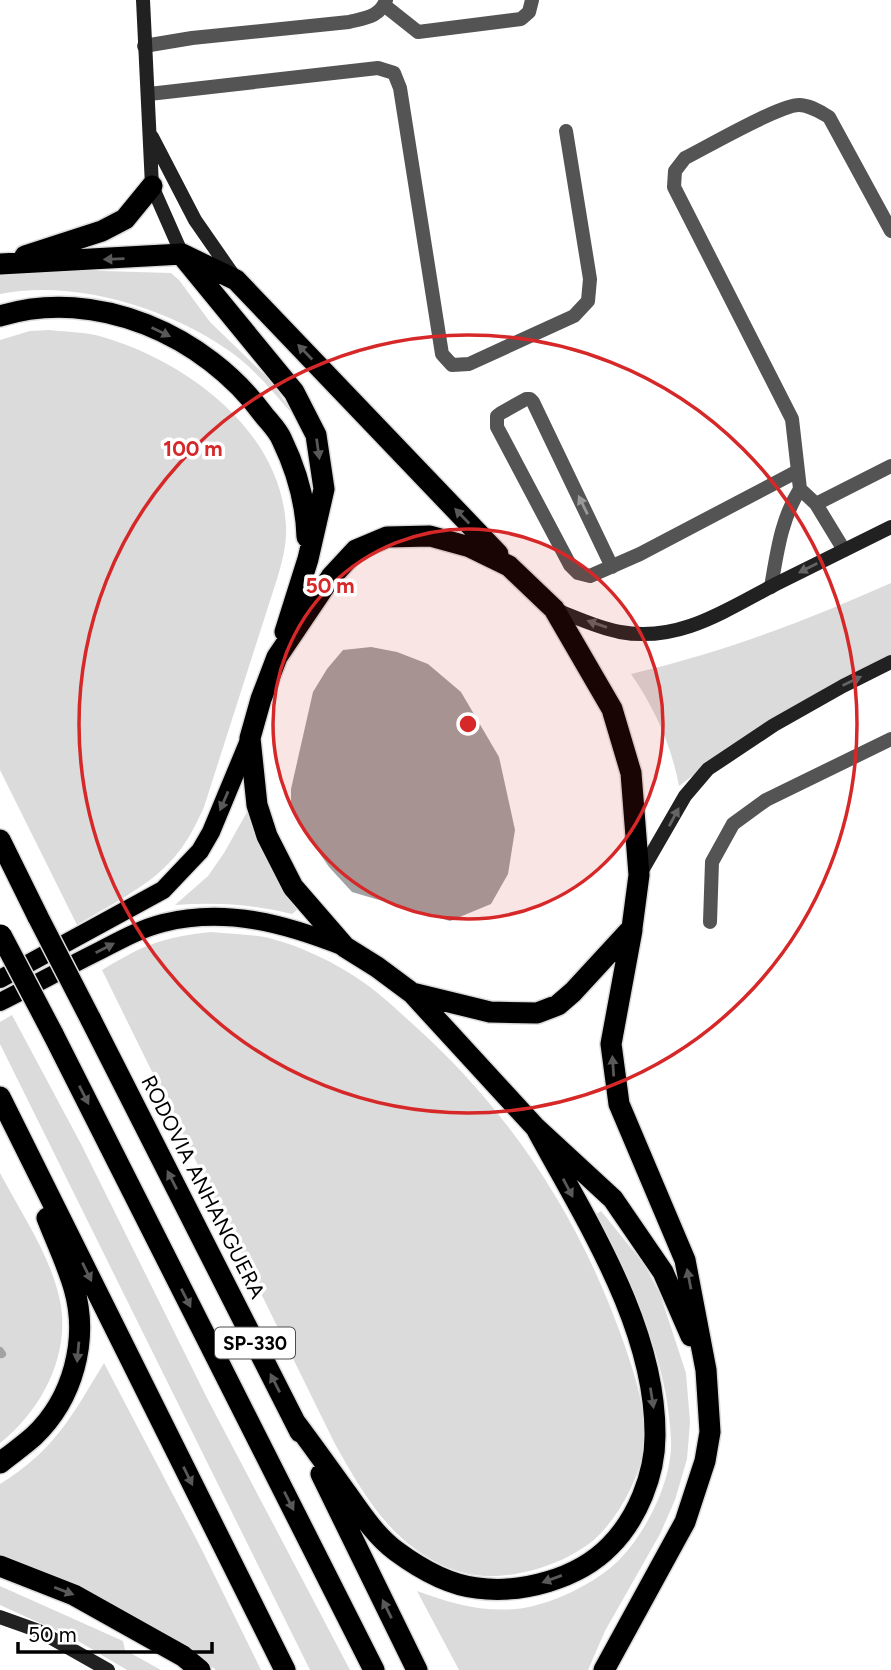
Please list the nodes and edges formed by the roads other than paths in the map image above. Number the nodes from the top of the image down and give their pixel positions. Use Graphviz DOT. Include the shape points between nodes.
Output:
graph roads {
  1 [pos="143,0"];
  2 [pos="532,0"];
  3 [pos="385,3"];
  4 [pos="144,46"];
  5 [pos="149,94"];
  6 [pos="566,131"];
  7 [pos="150,132"];
  8 [pos="152,186"];
  9 [pos="891,231"];
  10 [pos="182,254"];
  11 [pos="0,264"];
  12 [pos="236,280"];
  13 [pos="0,316"];
  14 [pos="891,466"];
  15 [pos="796,472"];
  16 [pos="800,489"];
  17 [pos="816,503"];
  18 [pos="891,527"];
  19 [pos="844,550"];
  20 [pos="308,559"];
  21 [pos="509,566"];
  22 [pos="612,567"];
  23 [pos="771,587"];
  24 [pos="554,609"];
  25 [pos="277,657"];
  26 [pos="891,663"];
  27 [pos="250,738"];
  28 [pos="891,739"];
  29 [pos="0,840"];
  30 [pos="639,875"];
  31 [pos="710,922"];
  32 [pos="632,928"];
  33 [pos="1,933"];
  34 [pos="345,947"];
  35 [pos="0,979"];
  36 [pos="412,993"];
  37 [pos="0,1002"];
  38 [pos="1,1099"];
  39 [pos="536,1128"];
  40 [pos="706,1370"];
  41 [pos="295,1422"];
  42 [pos="0,1463"];
  43 [pos="0,1566"];
  44 [pos="0,1617"];
  45 [pos="108,1670"];
  46 [pos="200,1670"];
  47 [pos="285,1670"];
  48 [pos="374,1670"];
  49 [pos="416,1670"];
  50 [pos="604,1670"];
  1 -- 4 [label="street"];
  2 -- 3 [label="street" via="521,19 418,32"];
  3 -- 4 [label="street" via="374,16 349,22"];
  4 -- 5 [label="street"];
  5 -- 6 [label="street" via="378,68 394,73 442,354 452,365 469,364 574,316 588,301 590,279"];
  5 -- 7 [label="street"];
  7 -- 8 [label="street"];
  7 -- 12 [label="street" via="195,220"];
  8 -- 10 [label="street"];
  8 -- 11 [label="highway" via="125,219 102,231"];
  9 -- 15 [label="street" via="829,117 815,108 781,109 685,158 675,171 674,187 792,419"];
  10 -- 11 [label="highway, one-way"];
  10 -- 12 [label="highway"];
  10 -- 20 [label="highway, one-way" via="294,392 316,435 324,489"];
  21 -- 12 [label="highway, one-way"];
  13 -- 20 [label="highway, one-way" via="62,307 105,313 158,329 209,359 243,387 282,438 300,489"];
  14 -- 17 [label="street"];
  15 -- 16 [label="street"];
  15 -- 22 [label="street"];
  16 -- 17 [label="street"];
  16 -- 23 [label="street" via="780,536"];
  17 -- 19 [label="street"];
  18 -- 19 [label="street"];
  19 -- 23 [label="street, one-way"];
  20 -- 25 [label="highway"];
  21 -- 24 [label="highway"];
  21 -- 25 [label="highway" via="470,547 430,536 387,537 356,550 331,577"];
  22 -- 22 [label="street, one-way" via="533,402 526,399 501,413 497,427 570,565 590,576"];
  23 -- 24 [label="street, one-way" via="688,628 649,634 619,632"];
  24 -- 30 [label="highway" via="612,709 631,773"];
  25 -- 27 [label="highway"];
  30 -- 26 [label="street, one-way" via="685,796 708,769 775,725"];
  27 -- 34 [label="highway" via="257,805 267,836 293,887"];
  27 -- 35 [label="main road, one-way" via="211,832 200,851 163,890"];
  28 -- 31 [label="street" via="766,800 733,824 712,862"];
  41 -- 29 [label="highway, RODOVIA ANHANGUERA / SP-330, one-way, bridge"];
  30 -- 32 [label="highway"];
  32 -- 36 [label="highway" via="573,992 537,1013 490,1012"];
  40 -- 32 [label="highway, one-way" via="685,1260 619,1104 614,1082 611,1044"];
  33 -- 48 [label="highway, SP-330, one-way, bridge"];
  34 -- 36 [label="highway"];
  37 -- 34 [label="main road, one-way" via="139,931 194,918 265,921"];
  36 -- 39 [label="highway"];
  38 -- 42 [label="highway, one-way" via="74,1289 80,1327 77,1364 61,1400 35,1435"];
  38 -- 47 [label="highway, one-way"];
  39 -- 40 [label="highway" via="613,1199 663,1272"];
  39 -- 41 [label="highway, one-way" via="596,1238 621,1293 649,1376 656,1438 653,1463 630,1520 610,1546 584,1566 527,1587 475,1588 449,1581 395,1550 374,1531"];
  40 -- 50 [label="highway" via="710,1432 685,1522"];
  49 -- 41 [label="highway, RODOVIA ANHANGUERA / SP-330, one-way"];
  43 -- 46 [label="highway, one-way" via="74,1595"];
  44 -- 45 [label="street" via="39,1631"];
}
